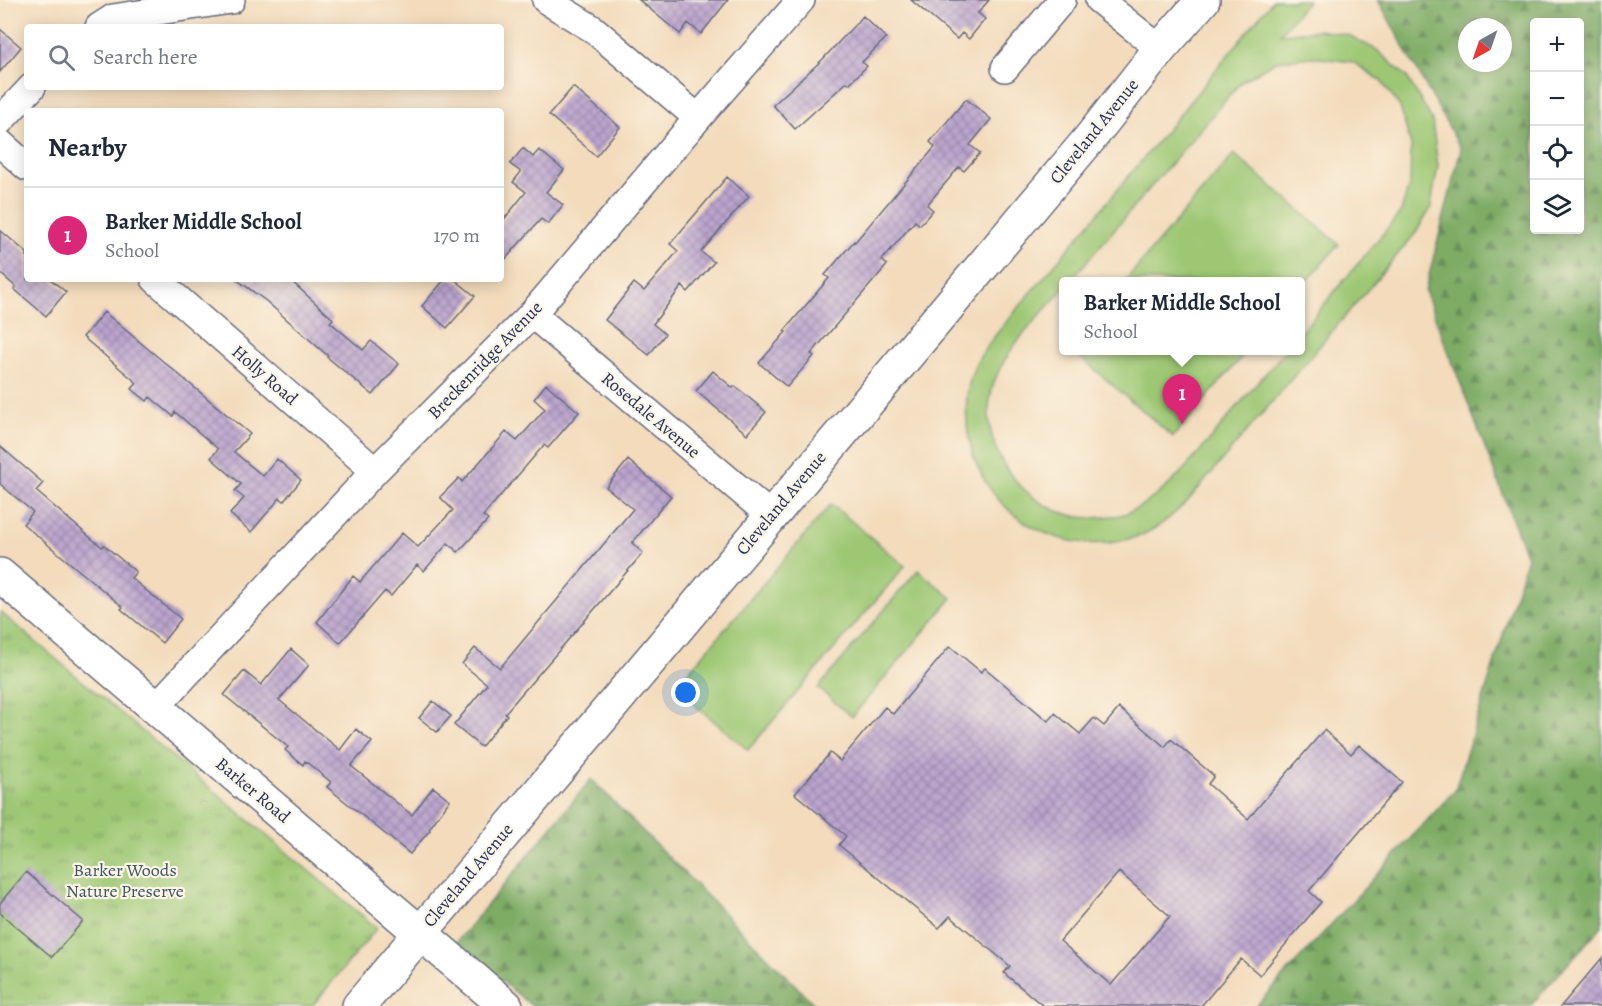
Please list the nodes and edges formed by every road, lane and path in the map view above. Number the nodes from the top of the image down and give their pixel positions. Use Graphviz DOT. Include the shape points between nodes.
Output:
graph roads {
  1 [pos="231,0"];
  2 [pos="546,0"];
  3 [pos="801,0"];
  4 [pos="1062,0"];
  5 [pos="1099,0"];
  6 [pos="1203,0"];
  7 [pos="104,24"];
  8 [pos="1160,49"];
  9 [pos="1005,68"];
  10 [pos="29,90"];
  11 [pos="698,118"];
  12 [pos="0,121"];
  13 [pos="0,143"];
  14 [pos="24,164"];
  15 [pos="158,282"];
  16 [pos="532,314"];
  17 [pos="375,471"];
  18 [pos="771,516"];
  19 [pos="0,575"];
  20 [pos="156,707"];
  21 [pos="420,933"];
  22 [pos="359,1006"];
  23 [pos="506,1006"];
  1 -- 7 [label="street" via="113,18"];
  2 -- 11 [label="street" via="593,28"];
  3 -- 11 [label="street, Breckenridge Avenue"];
  4 -- 9 [label="street"];
  5 -- 8 [label="street"];
  6 -- 8 [label="street, Cleveland Avenue"];
  8 -- 18 [label="street, Cleveland Avenue" via="1091,137"];
  10 -- 12 [label="street"];
  11 -- 16 [label="street, Breckenridge Avenue"];
  13 -- 14 [label="street"];
  15 -- 17 [label="street, Holly Road"];
  16 -- 17 [label="street, Breckenridge Avenue"];
  16 -- 18 [label="street, Rosedale Avenue"];
  17 -- 20 [label="street, Breckenridge Avenue"];
  18 -- 21 [label="street, Cleveland Avenue"];
  19 -- 20 [label="street, Barker Road"];
  20 -- 21 [label="street, Barker Road"];
  21 -- 22 [label="street, Cleveland Avenue"];
  21 -- 23 [label="street, Barker Road"];
}
